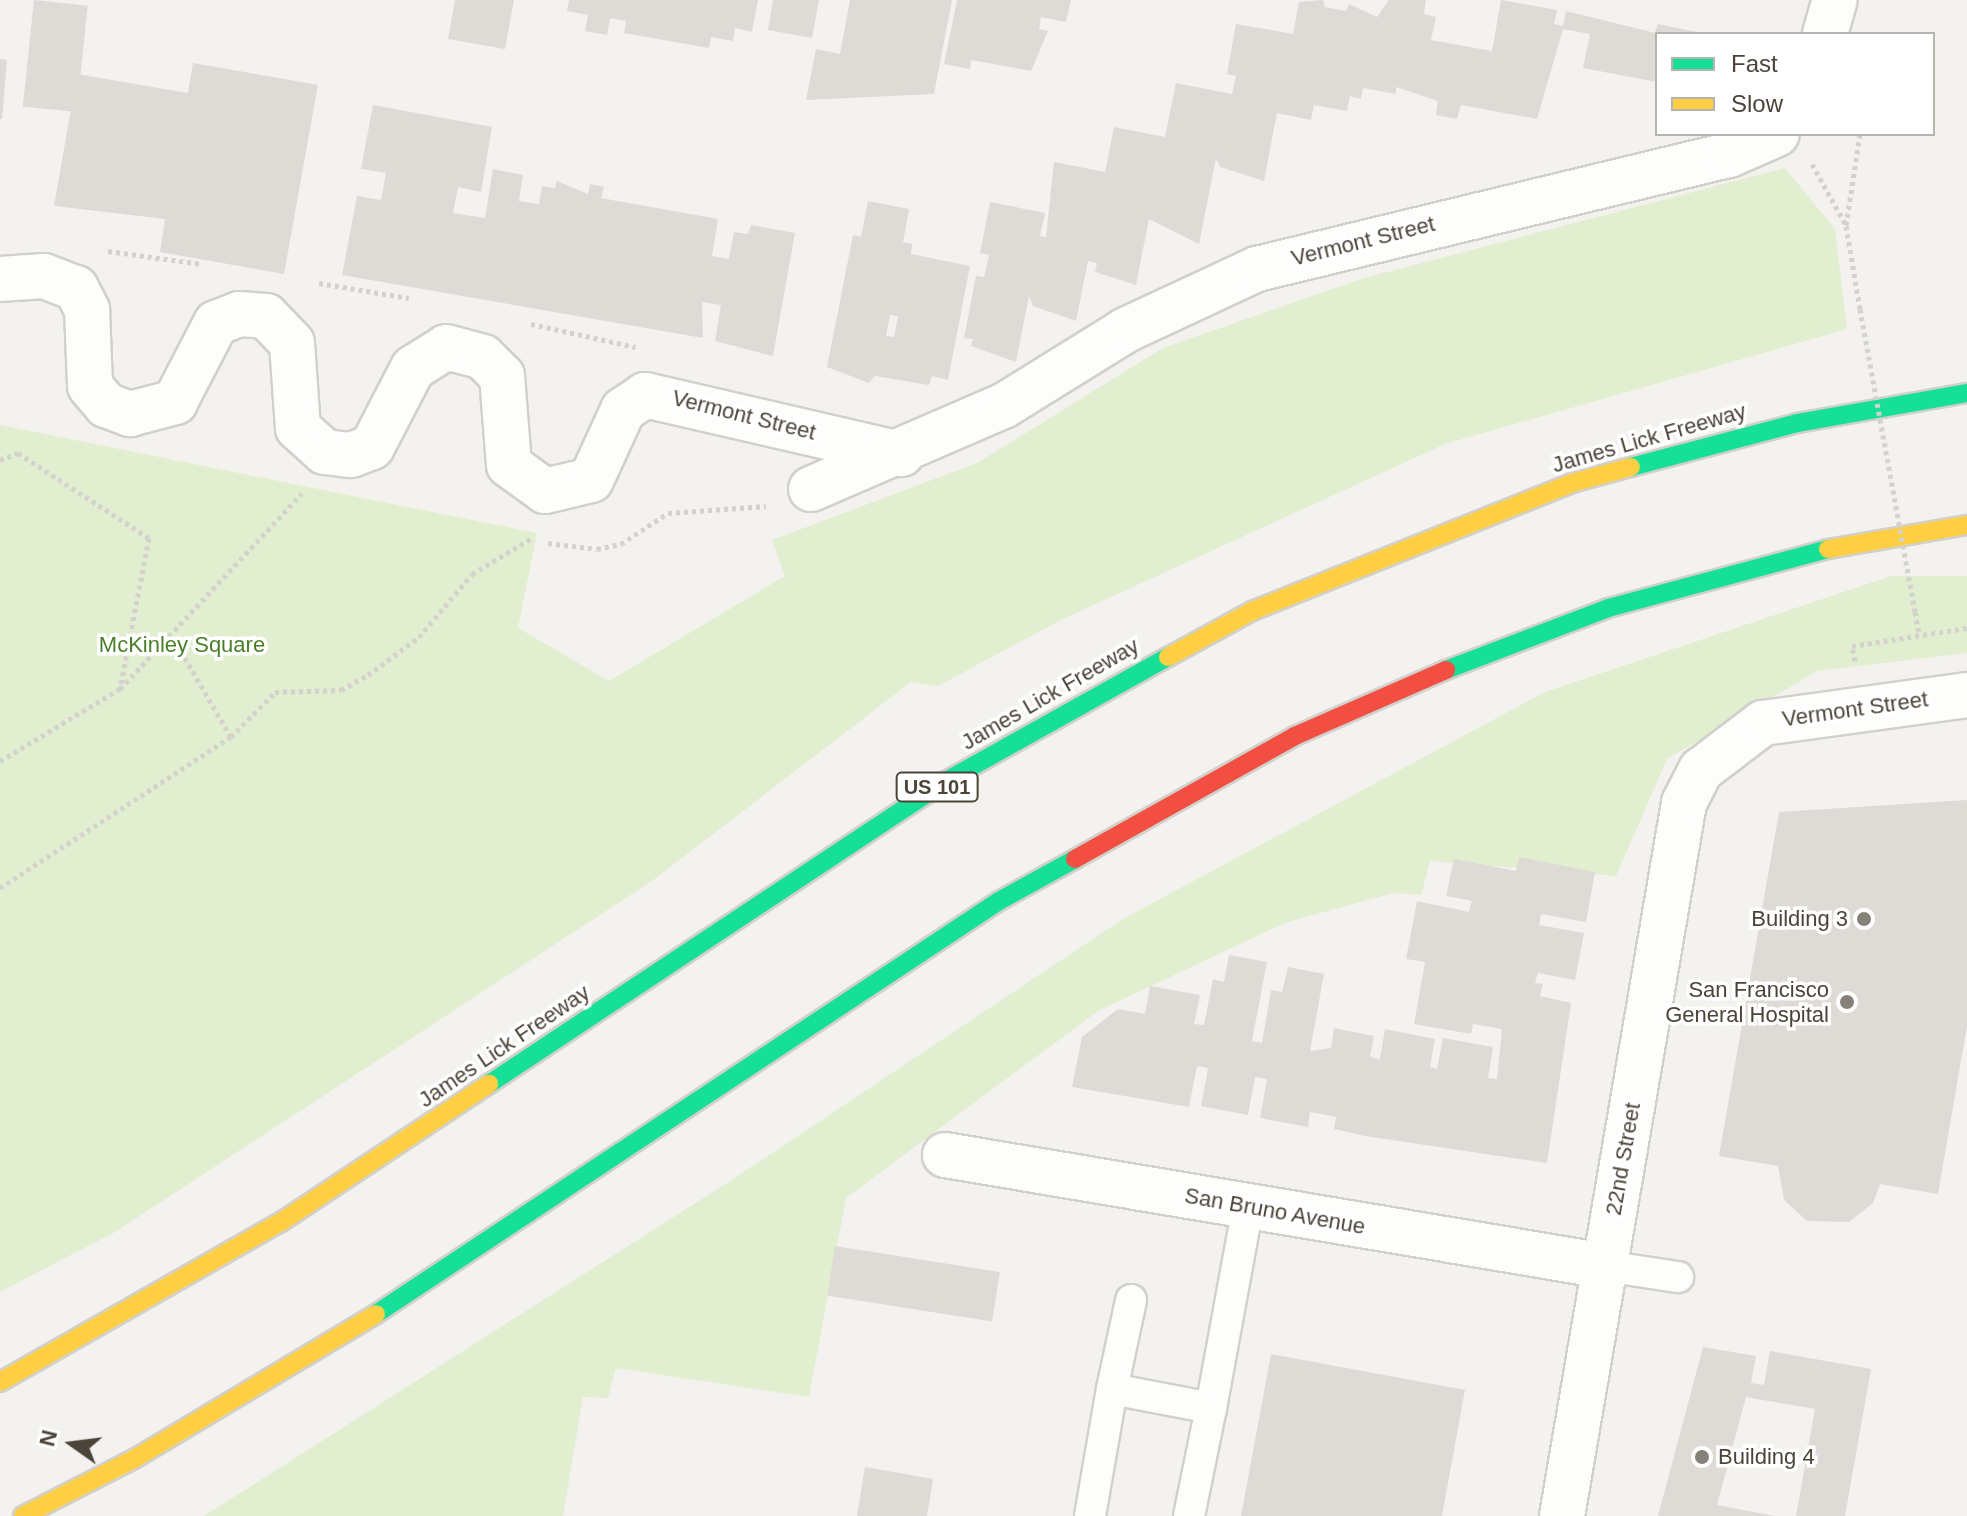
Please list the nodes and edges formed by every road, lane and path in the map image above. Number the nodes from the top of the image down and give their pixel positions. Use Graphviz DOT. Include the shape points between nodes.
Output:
graph roads {
  1 [pos="1835,0"];
  2 [pos="1826,32"];
  3 [pos="1860,136"];
  4 [pos="1783,143"];
  5 [pos="1846,226"];
  6 [pos="111,246"];
  7 [pos="202,264"];
  8 [pos="0,279"];
  9 [pos="319,283"];
  10 [pos="409,298"];
  11 [pos="531,324"];
  12 [pos="634,341"];
  13 [pos="1967,393"];
  14 [pos="325,452"];
  15 [pos="901,454"];
  16 [pos="0,460"];
  17 [pos="811,489"];
  18 [pos="545,491"];
  19 [pos="1967,525"];
  20 [pos="531,541"];
  21 [pos="1967,628"];
  22 [pos="1919,635"];
  23 [pos="172,636"];
  24 [pos="120,689"];
  25 [pos="1967,695"];
  26 [pos="1862,705"];
  27 [pos="231,737"];
  28 [pos="0,761"];
  29 [pos="1684,803"];
  30 [pos="0,888"];
  31 [pos="945,1155"];
  32 [pos="1248,1206"];
  33 [pos="1605,1266"];
  34 [pos="1678,1277"];
  35 [pos="1131,1300"];
  36 [pos="0,1382"];
  37 [pos="1112,1389"];
  38 [pos="1211,1408"];
  39 [pos="23,1516"];
  40 [pos="1090,1516"];
  41 [pos="1189,1516"];
  42 [pos="1562,1516"];
  1 -- 2 [label="street"];
  3 -- 5 [label="path"];
  4 -- 5 [label="path"];
  4 -- 15 [label="street, Vermont Street" via="1257,269 1126,330 1005,405"];
  5 -- 22 [label="path, bridge"];
  6 -- 7 [label="path"];
  8 -- 14 [label="street" via="44,276 66,282 83,298 90,386 106,405 130,414 175,402 216,323 239,314 266,316 292,343 298,428"];
  9 -- 10 [label="path"];
  11 -- 12 [label="path"];
  13 -- 36 [label="highway, James Lick Freeway / US 101" via="1797,423 1572,483 1252,611 946,781 281,1222"];
  14 -- 18 [label="street" via="351,455 372,447 413,368 434,350 460,348 483,357 502,376 509,465"];
  14 -- 23 [label="path" via="309,486"];
  15 -- 17 [label="street, Vermont Street"];
  15 -- 18 [label="street, Vermont Street" via="645,395 623,410 591,480"];
  16 -- 24 [label="path" via="18,453 149,538"];
  17 -- 20 [label="path" via="774,505 668,513 621,544 597,549"];
  18 -- 20 [label="path"];
  19 -- 39 [label="highway" via="1831,548 1608,608 1398,688 1295,736 999,901 416,1291 134,1459"];
  20 -- 27 [label="path" via="472,574 419,637 368,675 331,692 275,692"];
  21 -- 22 [label="path"];
  22 -- 26 [label="path" via="1852,646"];
  23 -- 24 [label="path"];
  23 -- 27 [label="path"];
  24 -- 28 [label="path"];
  25 -- 26 [label="street, Vermont Street"];
  26 -- 29 [label="street, Vermont Street" via="1763,723 1701,770"];
  27 -- 30 [label="path"];
  29 -- 33 [label="street, 22nd Street"];
  31 -- 32 [label="street, San Bruno Avenue"];
  32 -- 33 [label="street, San Bruno Avenue"];
  32 -- 38 [label="lane"];
  33 -- 34 [label="lane"];
  33 -- 42 [label="street, 22nd Street"];
  35 -- 37 [label="lane"];
  37 -- 38 [label="lane"];
  37 -- 40 [label="lane"];
  38 -- 41 [label="lane"];
}
